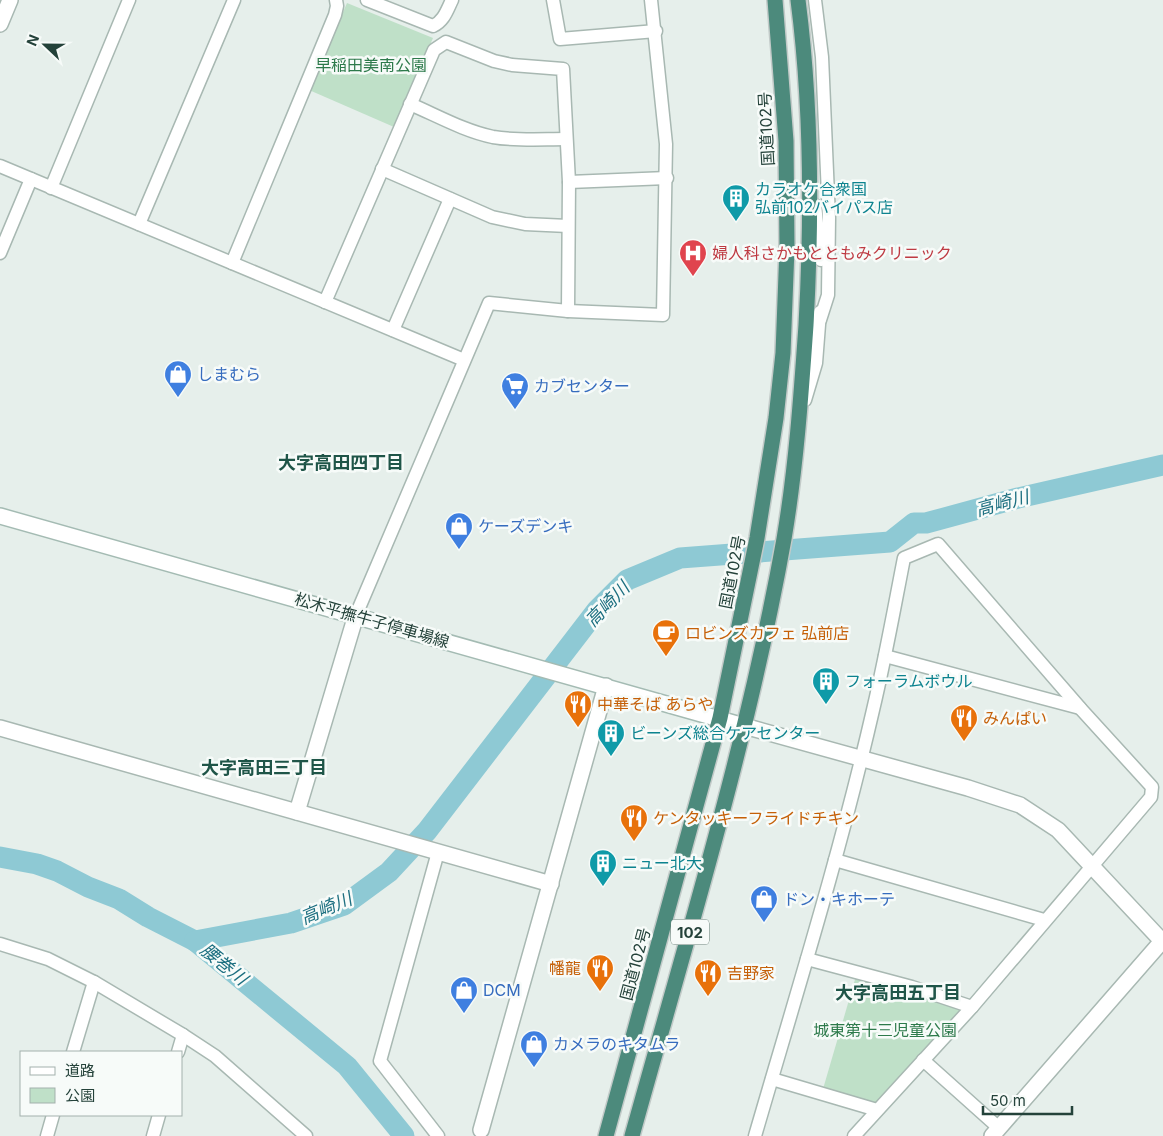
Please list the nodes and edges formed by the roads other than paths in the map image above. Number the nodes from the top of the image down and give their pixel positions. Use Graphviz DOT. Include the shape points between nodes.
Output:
graph roads {
  1 [pos="10,0"];
  2 [pos="129,0"];
  3 [pos="234,0"];
  4 [pos="336,0"];
  5 [pos="368,0"];
  6 [pos="452,0"];
  7 [pos="553,0"];
  8 [pos="651,0"];
  9 [pos="775,0"];
  10 [pos="798,0"];
  11 [pos="815,0"];
  12 [pos="0,24"];
  13 [pos="656,32"];
  14 [pos="410,104"];
  15 [pos="566,139"];
  16 [pos="0,166"];
  17 [pos="382,169"];
  18 [pos="811,170"];
  19 [pos="667,178"];
  20 [pos="31,179"];
  21 [pos="569,182"];
  22 [pos="51,188"];
  23 [pos="450,199"];
  24 [pos="139,224"];
  25 [pos="568,226"];
  26 [pos="0,252"];
  27 [pos="232,263"];
  28 [pos="324,302"];
  29 [pos="568,311"];
  30 [pos="820,320"];
  31 [pos="393,330"];
  32 [pos="464,360"];
  33 [pos="801,414"];
  34 [pos="0,516"];
  35 [pos="356,615"];
  36 [pos="885,656"];
  37 [pos="606,686"];
  38 [pos="1080,708"];
  39 [pos="720,718"];
  40 [pos="744,726"];
  41 [pos="0,728"];
  42 [pos="861,758"];
  43 [pos="298,812"];
  44 [pos="433,850"];
  45 [pos="834,860"];
  46 [pos="1091,864"];
  47 [pos="551,884"];
  48 [pos="1044,920"];
  49 [pos="1162,941"];
  50 [pos="0,944"];
  51 [pos="807,959"];
  52 [pos="94,982"];
  53 [pos="972,1007"];
  54 [pos="183,1035"];
  55 [pos="73,1051"];
  56 [pos="178,1051"];
  57 [pos="923,1060"];
  58 [pos="772,1079"];
  59 [pos="877,1110"];
  60 [pos="54,1116"];
  61 [pos="159,1116"];
  62 [pos="996,1132"];
  63 [pos="478,1133"];
  64 [pos="47,1136"];
  65 [pos="153,1136"];
  66 [pos="306,1136"];
  67 [pos="438,1136"];
  68 [pos="606,1136"];
  69 [pos="632,1136"];
  70 [pos="755,1136"];
  71 [pos="854,1136"];
  1 -- 12 [label="street"];
  2 -- 22 [label="street"];
  3 -- 24 [label="street"];
  4 -- 27 [label="street" via="334,15"];
  5 -- 6 [label="street" via="433,26 445,15"];
  7 -- 13 [label="street" via="560,39"];
  8 -- 13 [label="street"];
  9 -- 39 [label="highway, 国道102号 / 102" via="786,141 787,255 783,353 757,538"];
  10 -- 18 [label="highway, 102" via="805,51"];
  11 -- 30 [label="street" via="822,57 829,218 828,295"];
  13 -- 19 [label="street"];
  14 -- 15 [label="street" via="474,132 508,139"];
  14 -- 15 [label="street" via="434,50 446,42 503,63 563,69"];
  14 -- 17 [label="street"];
  15 -- 21 [label="street"];
  16 -- 20 [label="street"];
  17 -- 23 [label="street"];
  17 -- 28 [label="street"];
  18 -- 30 [label="street" via="821,253"];
  18 -- 33 [label="highway, 102"];
  19 -- 21 [label="street"];
  19 -- 29 [label="street" via="663,315"];
  20 -- 22 [label="street"];
  20 -- 26 [label="street"];
  21 -- 25 [label="street"];
  22 -- 24 [label="street"];
  23 -- 25 [label="street" via="492,217 525,224"];
  23 -- 31 [label="street"];
  24 -- 27 [label="street"];
  25 -- 29 [label="street"];
  27 -- 28 [label="street"];
  28 -- 31 [label="street"];
  29 -- 32 [label="street" via="489,303"];
  30 -- 33 [label="street" via="816,363"];
  31 -- 32 [label="street"];
  32 -- 35 [label="street"];
  33 -- 40 [label="highway, 102" via="784,536"];
  34 -- 35 [label="street, 松木平撫牛子停車場線"];
  35 -- 37 [label="street, 松木平撫牛子停車場線"];
  35 -- 43 [label="street"];
  36 -- 38 [label="street"];
  36 -- 38 [label="street" via="904,558 938,544"];
  36 -- 42 [label="street"];
  37 -- 39 [label="street, 松木平撫牛子停車場線"];
  37 -- 47 [label="street"];
  38 -- 46 [label="street" via="1152,787 1151,797"];
  39 -- 40 [label="street, 松木平撫牛子停車場線"];
  39 -- 68 [label="highway, 国道102号 / 102"];
  40 -- 42 [label="street, 松木平撫牛子停車場線"];
  40 -- 69 [label="highway, 102" via="701,894"];
  41 -- 43 [label="street"];
  42 -- 45 [label="street"];
  42 -- 46 [label="street, 松木平撫牛子停車場線" via="1020,805 1058,830"];
  43 -- 44 [label="street"];
  44 -- 47 [label="street"];
  44 -- 67 [label="street" via="380,1061"];
  45 -- 48 [label="street"];
  45 -- 51 [label="street"];
  46 -- 48 [label="street"];
  46 -- 49 [label="street, 松木平撫牛子停車場線"];
  47 -- 63 [label="street"];
  48 -- 53 [label="street"];
  49 -- 62 [label="street"];
  50 -- 52 [label="street" via="48,959"];
  51 -- 53 [label="street"];
  51 -- 58 [label="street"];
  52 -- 54 [label="street"];
  52 -- 55 [label="street"];
  53 -- 57 [label="street"];
  54 -- 56 [label="street"];
  54 -- 66 [label="street" via="215,1056"];
  57 -- 59 [label="street"];
  57 -- 62 [label="street"];
  58 -- 59 [label="street"];
  58 -- 70 [label="street"];
  59 -- 71 [label="street"];
  60 -- 64 [label="street"];
  61 -- 65 [label="street"];
}
